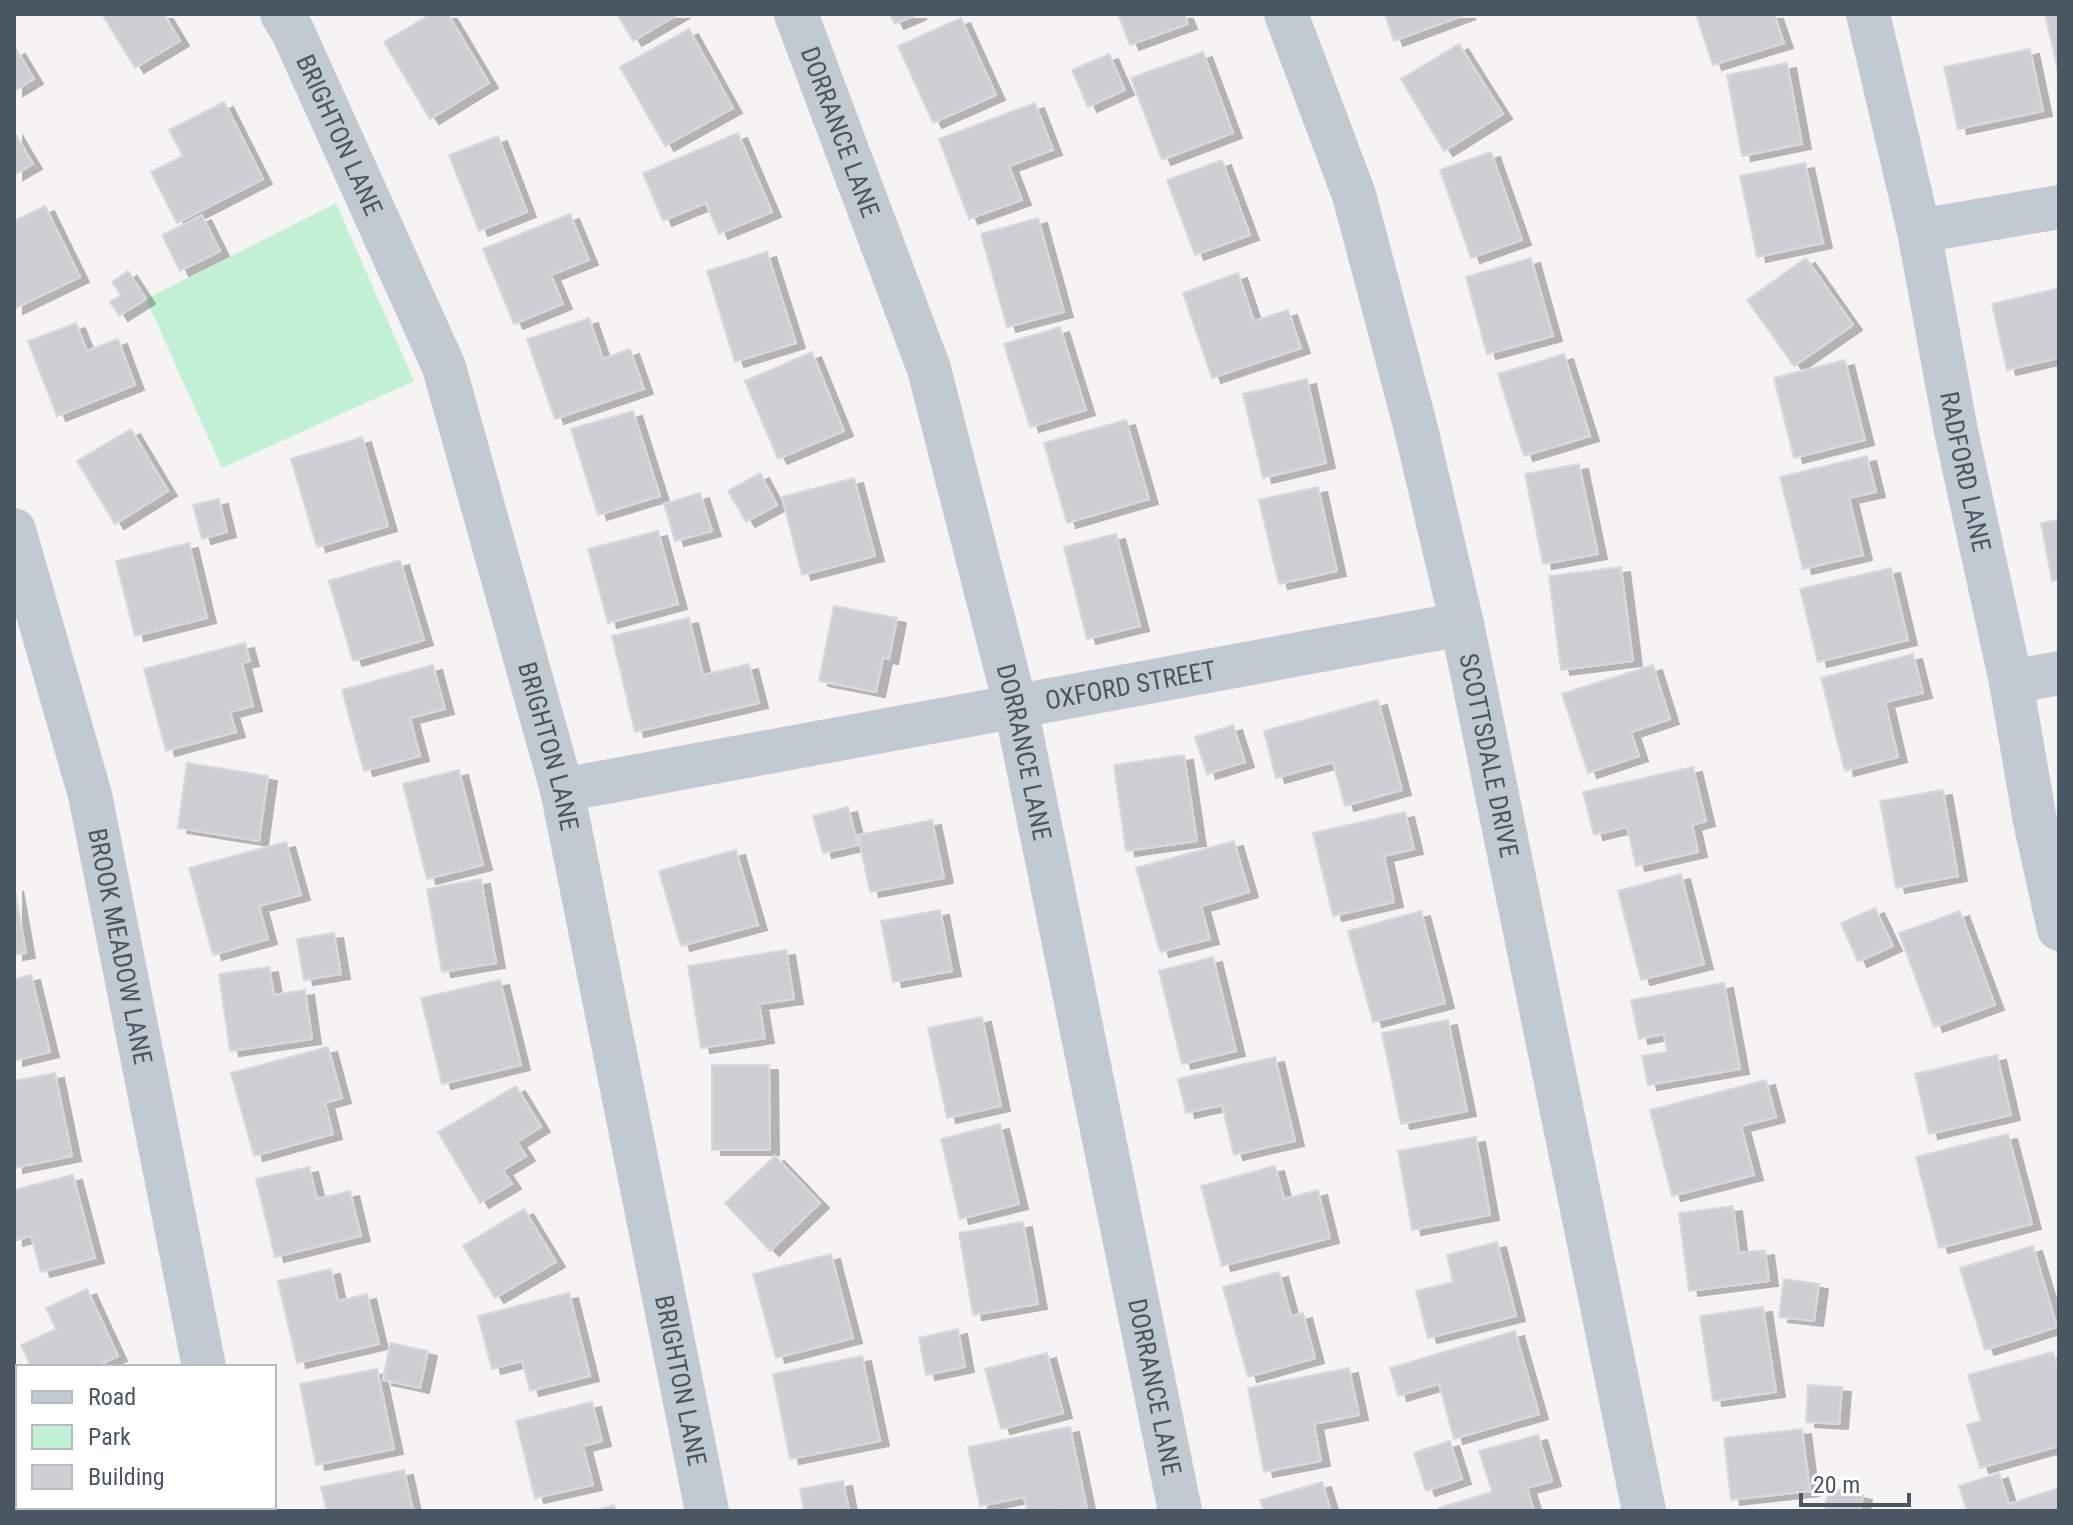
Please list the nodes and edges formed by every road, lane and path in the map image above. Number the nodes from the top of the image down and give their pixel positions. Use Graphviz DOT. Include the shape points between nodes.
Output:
graph roads {
  1 [pos="282,14"];
  2 [pos="796,14"];
  3 [pos="1286,14"];
  4 [pos="1868,14"];
  5 [pos="2059,207"];
  6 [pos="1919,231"];
  7 [pos="14,530"];
  8 [pos="1462,624"];
  9 [pos="2059,673"];
  10 [pos="2011,682"];
  11 [pos="1016,708"];
  12 [pos="562,790"];
  13 [pos="2059,929"];
  14 [pos="204,1365"];
  15 [pos="707,1511"];
  16 [pos="1180,1511"];
  17 [pos="1644,1511"];
  1 -- 12 [label="street, BRIGHTON LANE" via="444,367"];
  2 -- 11 [label="street, DORRANCE LANE" via="929,369"];
  3 -- 8 [label="street, SCOTTSDALE DRIVE" via="1354,195"];
  4 -- 6 [label="street, RADFORD LANE"];
  5 -- 6 [label="street"];
  6 -- 10 [label="street, RADFORD LANE"];
  7 -- 14 [label="street, BROOK MEADOW LANE" via="90,795"];
  8 -- 11 [label="street, OXFORD STREET"];
  8 -- 17 [label="street, SCOTTSDALE DRIVE"];
  9 -- 10 [label="street"];
  10 -- 13 [label="street, RADFORD LANE"];
  11 -- 12 [label="street, OXFORD STREET"];
  11 -- 16 [label="street, DORRANCE LANE"];
  12 -- 15 [label="street, BRIGHTON LANE"];
}
